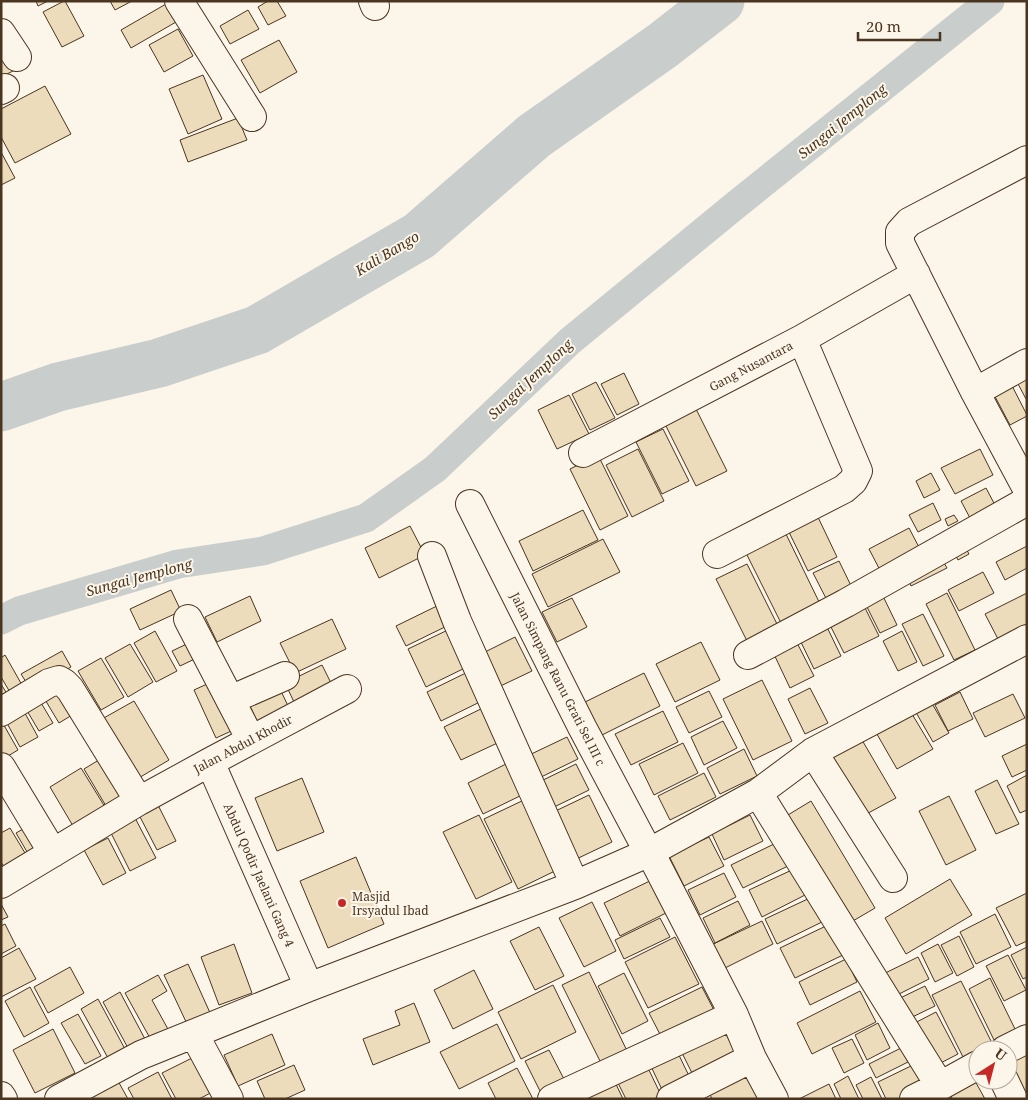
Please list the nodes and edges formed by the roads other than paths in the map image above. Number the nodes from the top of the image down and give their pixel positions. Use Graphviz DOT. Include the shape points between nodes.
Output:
graph roads {
  1 [pos="179,1"];
  2 [pos="1,33"];
  3 [pos="17,57"];
  4 [pos="252,117"];
  5 [pos="1027,160"];
  6 [pos="916,274"];
  7 [pos="802,339"];
  8 [pos="1027,363"];
  9 [pos="975,392"];
  10 [pos="583,453"];
  11 [pos="1027,489"];
  12 [pos="1027,501"];
  13 [pos="470,504"];
  14 [pos="717,554"];
  15 [pos="432,556"];
  16 [pos="188,619"];
  17 [pos="1027,639"];
  18 [pos="748,655"];
  19 [pos="285,676"];
  20 [pos="347,689"];
  21 [pos="230,700"];
  22 [pos="1,712"];
  23 [pos="251,740"];
  24 [pos="813,752"];
  25 [pos="210,762"];
  26 [pos="1,767"];
  27 [pos="758,793"];
  28 [pos="139,801"];
  29 [pos="650,852"];
  30 [pos="53,854"];
  31 [pos="893,878"];
  32 [pos="1,884"];
  33 [pos="575,886"];
  34 [pos="309,987"];
  35 [pos="734,1015"];
  36 [pos="194,1034"];
  37 [pos="752,1058"];
  38 [pos="968,1070"];
  39 [pos="940,1086"];
  40 [pos="59,1099"];
  41 [pos="229,1099"];
  42 [pos="552,1099"];
  43 [pos="672,1099"];
  44 [pos="774,1099"];
  45 [pos="914,1099"];
  1 -- 4 [label="street"];
  2 -- 3 [label="street"];
  5 -- 6 [label="street" via="909,222 900,232 900,243"];
  6 -- 7 [label="street, Gang Nusantara"];
  6 -- 9 [label="street"];
  7 -- 10 [label="street, Gang Nusantara"];
  7 -- 14 [label="street" via="858,471 854,481 844,489"];
  8 -- 9 [label="street"];
  9 -- 11 [label="street"];
  12 -- 18 [label="street"];
  13 -- 29 [label="street, Jalan Simpang Ranu Grati Sel III c" via="582,727"];
  15 -- 33 [label="street" via="457,621"];
  16 -- 21 [label="street"];
  17 -- 24 [label="street"];
  19 -- 21 [label="street"];
  20 -- 23 [label="street, Jalan Abdul Khodir"];
  21 -- 23 [label="street"];
  22 -- 28 [label="street" via="49,683 59,680 64,683"];
  23 -- 25 [label="street, Jalan Abdul Khodir"];
  24 -- 27 [label="street"];
  24 -- 31 [label="street"];
  25 -- 28 [label="street, Jalan Abdul Khodir"];
  25 -- 34 [label="street, Abdul Qodir Jaelani Gang 4"];
  26 -- 30 [label="street"];
  27 -- 29 [label="street"];
  27 -- 39 [label="street"];
  28 -- 30 [label="street, Jalan Abdul Khodir"];
  29 -- 33 [label="street"];
  29 -- 35 [label="street, Jalan Simpang Ranu Grati Sel III c"];
  30 -- 32 [label="street, Jalan Abdul Khodir"];
  33 -- 34 [label="street"];
  34 -- 36 [label="street"];
  35 -- 37 [label="street, Jalan Simpang Ranu Grati Sel III c"];
  35 -- 42 [label="street"];
  36 -- 40 [label="street" via="141,1055"];
  36 -- 41 [label="street"];
  37 -- 43 [label="street"];
  37 -- 44 [label="street, Jalan Simpang Ranu Grati Sel III c"];
  38 -- 39 [label="street"];
  39 -- 45 [label="street"];
}
